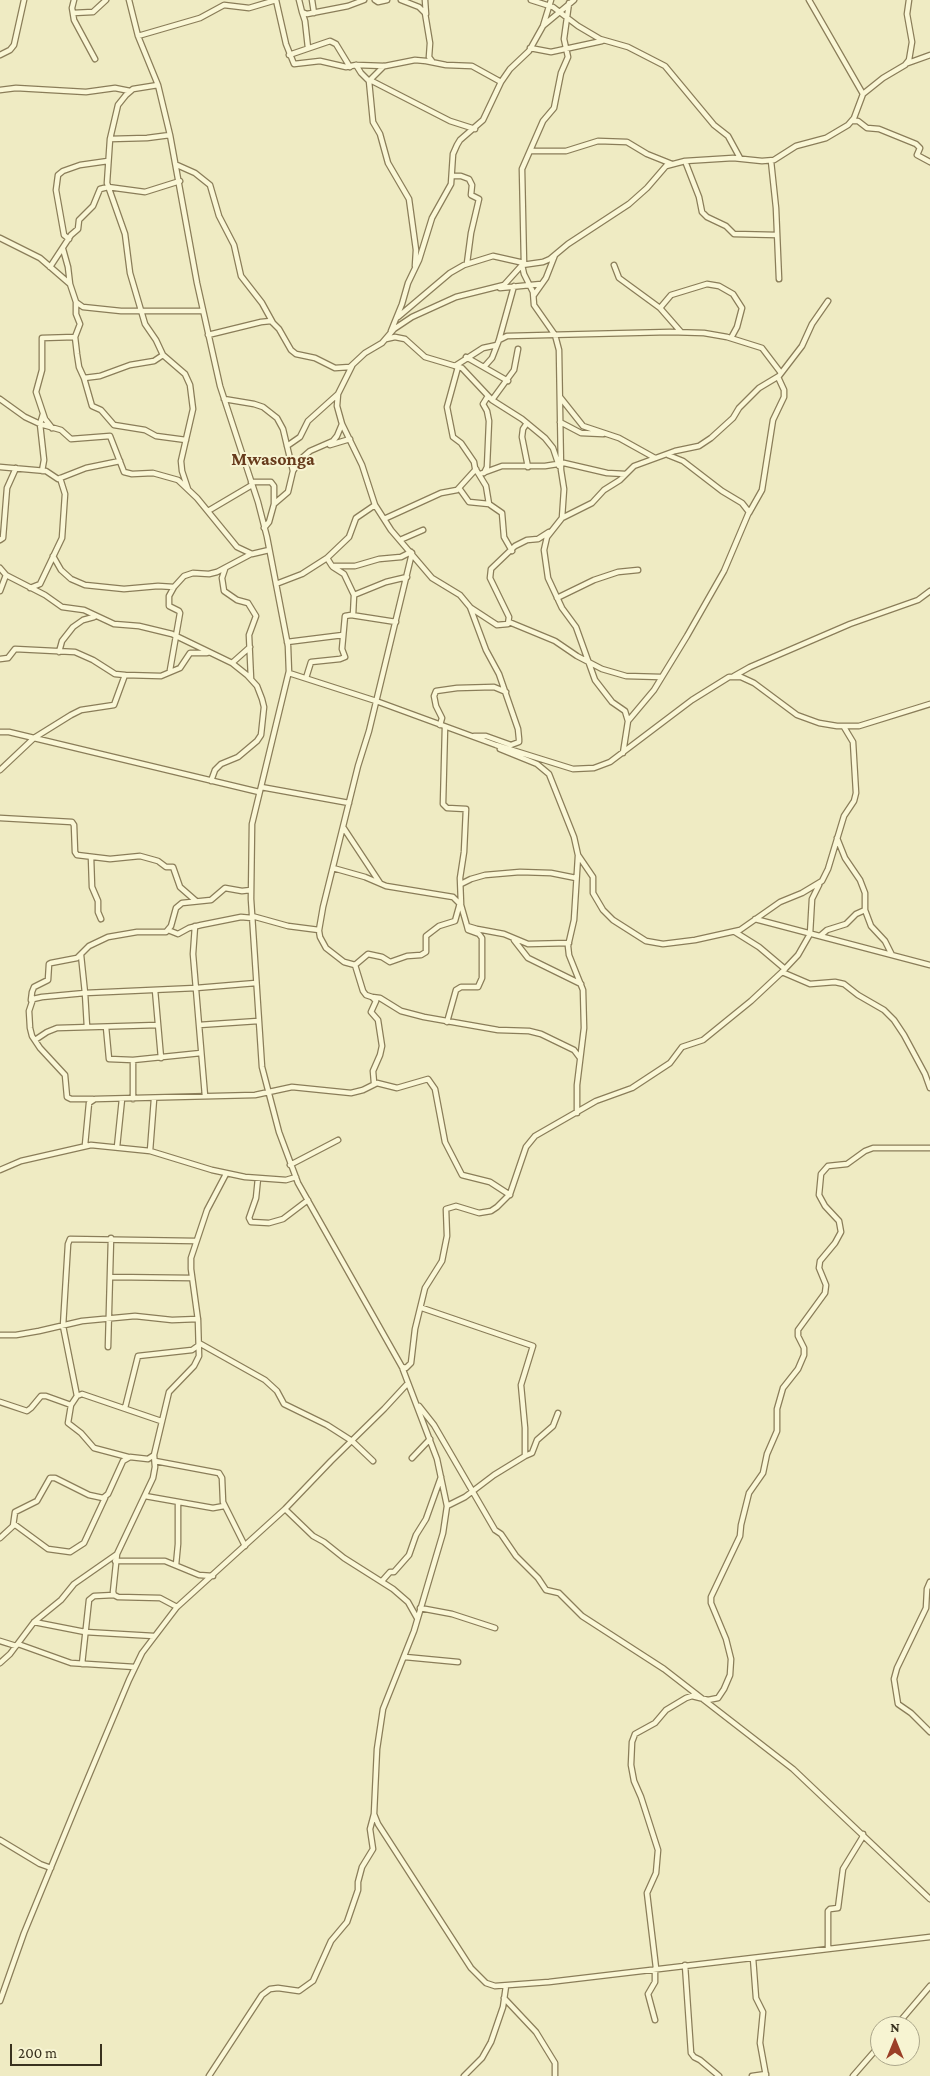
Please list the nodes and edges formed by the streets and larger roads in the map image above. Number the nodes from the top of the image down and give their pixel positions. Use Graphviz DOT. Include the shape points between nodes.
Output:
graph roads {
  1 [pos="24,0"];
  2 [pos="68,0"];
  3 [pos="74,0"];
  4 [pos="106,0"];
  5 [pos="129,0"];
  6 [pos="276,0"];
  7 [pos="299,0"];
  8 [pos="312,0"];
  9 [pos="364,0"];
  10 [pos="376,0"];
  11 [pos="387,0"];
  12 [pos="401,0"];
  13 [pos="425,0"];
  14 [pos="531,0"];
  15 [pos="809,0"];
  16 [pos="909,0"];
  17 [pos="355,2"];
  18 [pos="572,2"];
  19 [pos="550,3"];
  20 [pos="73,10"];
  21 [pos="302,12"];
  22 [pos="560,12"];
  23 [pos="314,13"];
  24 [pos="426,14"];
  25 [pos="566,16"];
  26 [pos="543,26"];
  27 [pos="138,36"];
  28 [pos="604,41"];
  29 [pos="308,48"];
  30 [pos="530,48"];
  31 [pos="566,49"];
  32 [pos="0,55"];
  33 [pos="290,55"];
  34 [pos="930,55"];
  35 [pos="95,59"];
  36 [pos="432,62"];
  37 [pos="907,64"];
  38 [pos="356,65"];
  39 [pos="385,66"];
  40 [pos="350,67"];
  41 [pos="370,80"];
  42 [pos="501,82"];
  43 [pos="158,86"];
  44 [pos="0,90"];
  45 [pos="130,91"];
  46 [pos="863,94"];
  47 [pos="852,121"];
  48 [pos="474,129"];
  49 [pos="170,135"];
  50 [pos="110,139"];
  51 [pos="530,151"];
  52 [pos="740,158"];
  53 [pos="685,161"];
  54 [pos="771,161"];
  55 [pos="108,162"];
  56 [pos="930,162"];
  57 [pos="672,164"];
  58 [pos="177,165"];
  59 [pos="452,176"];
  60 [pos="180,181"];
  61 [pos="108,188"];
  62 [pos="777,235"];
  63 [pos="0,238"];
  64 [pos="69,239"];
  65 [pos="63,249"];
  66 [pos="556,254"];
  67 [pos="467,263"];
  68 [pos="523,264"];
  69 [pos="614,265"];
  70 [pos="50,267"];
  71 [pos="414,270"];
  72 [pos="779,279"];
  73 [pos="70,284"];
  74 [pos="541,284"];
  75 [pos="514,286"];
  76 [pos="530,286"];
  77 [pos="492,289"];
  78 [pos="534,296"];
  79 [pos="828,301"];
  80 [pos="76,302"];
  81 [pos="660,308"];
  82 [pos="140,310"];
  83 [pos="203,311"];
  84 [pos="397,318"];
  85 [pos="273,323"];
  86 [pos="391,332"];
  87 [pos="681,332"];
  88 [pos="208,335"];
  89 [pos="555,335"];
  90 [pos="75,337"];
  91 [pos="731,338"];
  92 [pos="386,339"];
  93 [pos="499,340"];
  94 [pos="497,345"];
  95 [pos="518,349"];
  96 [pos="163,355"];
  97 [pos="466,357"];
  98 [pos="352,366"];
  99 [pos="457,366"];
  100 [pos="484,368"];
  101 [pos="780,375"];
  102 [pos="84,378"];
  103 [pos="508,381"];
  104 [pos="338,394"];
  105 [pos="488,396"];
  106 [pos="560,396"];
  107 [pos="0,399"];
  108 [pos="224,399"];
  109 [pos="492,400"];
  110 [pos="43,414"];
  111 [pos="560,422"];
  112 [pos="527,423"];
  113 [pos="40,424"];
  114 [pos="342,424"];
  115 [pos="53,428"];
  116 [pos="606,434"];
  117 [pos="186,440"];
  118 [pos="350,440"];
  119 [pos="326,445"];
  120 [pos="287,446"];
  121 [pos="666,455"];
  122 [pos="655,458"];
  123 [pos="120,460"];
  124 [pos="560,463"];
  125 [pos="528,466"];
  126 [pos="0,467"];
  127 [pos="16,468"];
  128 [pos="476,469"];
  129 [pos="42,470"];
  130 [pos="293,471"];
  131 [pos="482,473"];
  132 [pos="626,474"];
  133 [pos="60,478"];
  134 [pos="252,483"];
  135 [pos="459,488"];
  136 [pos="188,489"];
  137 [pos="274,504"];
  138 [pos="488,504"];
  139 [pos="375,505"];
  140 [pos="3,510"];
  141 [pos="208,511"];
  142 [pos="749,513"];
  143 [pos="562,518"];
  144 [pos="384,519"];
  145 [pos="264,528"];
  146 [pos="552,529"];
  147 [pos="423,530"];
  148 [pos="0,540"];
  149 [pos="400,540"];
  150 [pos="269,550"];
  151 [pos="512,550"];
  152 [pos="411,553"];
  153 [pos="251,554"];
  154 [pos="53,556"];
  155 [pos="327,558"];
  156 [pos="332,566"];
  157 [pos="0,568"];
  158 [pos="225,569"];
  159 [pos="638,570"];
  160 [pos="6,575"];
  161 [pos="407,577"];
  162 [pos="276,584"];
  163 [pos="174,587"];
  164 [pos="30,588"];
  165 [pos="0,591"];
  166 [pos="930,591"];
  167 [pos="354,596"];
  168 [pos="557,598"];
  169 [pos="470,607"];
  170 [pos="353,615"];
  171 [pos="95,616"];
  172 [pos="396,622"];
  173 [pos="509,622"];
  174 [pos="343,635"];
  175 [pos="177,636"];
  176 [pos="287,642"];
  177 [pos="250,647"];
  178 [pos="58,652"];
  179 [pos="211,653"];
  180 [pos="0,659"];
  181 [pos="589,662"];
  182 [pos="232,663"];
  183 [pos="289,671"];
  184 [pos="170,672"];
  185 [pos="125,675"];
  186 [pos="734,676"];
  187 [pos="661,677"];
  188 [pos="306,678"];
  189 [pos="251,680"];
  190 [pos="506,692"];
  191 [pos="376,701"];
  192 [pos="930,704"];
  193 [pos="628,721"];
  194 [pos="442,726"];
  195 [pos="844,727"];
  196 [pos="1,731"];
  197 [pos="472,736"];
  198 [pos="34,738"];
  199 [pos="486,741"];
  200 [pos="623,753"];
  201 [pos="0,770"];
  202 [pos="211,781"];
  203 [pos="260,790"];
  204 [pos="349,802"];
  205 [pos="0,818"];
  206 [pos="343,827"];
  207 [pos="837,837"];
  208 [pos="578,854"];
  209 [pos="91,857"];
  210 [pos="333,868"];
  211 [pos="576,878"];
  212 [pos="380,884"];
  213 [pos="460,884"];
  214 [pos="820,884"];
  215 [pos="250,890"];
  216 [pos="196,902"];
  217 [pos="461,904"];
  218 [pos="865,910"];
  219 [pos="252,917"];
  220 [pos="101,918"];
  221 [pos="754,919"];
  222 [pos="195,926"];
  223 [pos="467,926"];
  224 [pos="168,930"];
  225 [pos="319,931"];
  226 [pos="735,932"];
  227 [pos="810,934"];
  228 [pos="820,936"];
  229 [pos="514,940"];
  230 [pos="569,943"];
  231 [pos="81,955"];
  232 [pos="892,955"];
  233 [pos="355,964"];
  234 [pos="930,965"];
  235 [pos="784,970"];
  236 [pos="256,983"];
  237 [pos="581,984"];
  238 [pos="196,988"];
  239 [pos="155,990"];
  240 [pos="84,993"];
  241 [pos="372,997"];
  242 [pos="31,1000"];
  243 [pos="258,1021"];
  244 [pos="448,1022"];
  245 [pos="158,1025"];
  246 [pos="199,1025"];
  247 [pos="87,1027"];
  248 [pos="106,1027"];
  249 [pos="34,1040"];
  250 [pos="201,1053"];
  251 [pos="161,1058"];
  252 [pos="580,1058"];
  253 [pos="132,1060"];
  254 [pos="374,1083"];
  255 [pos="930,1088"];
  256 [pos="267,1091"];
  257 [pos="205,1096"];
  258 [pos="95,1099"];
  259 [pos="122,1099"];
  260 [pos="133,1099"];
  261 [pos="154,1099"];
  262 [pos="577,1113"];
  263 [pos="338,1140"];
  264 [pos="85,1145"];
  265 [pos="117,1147"];
  266 [pos="930,1148"];
  267 [pos="150,1152"];
  268 [pos="290,1165"];
  269 [pos="0,1170"];
  270 [pos="226,1174"];
  271 [pos="296,1177"];
  272 [pos="258,1178"];
  273 [pos="510,1194"];
  274 [pos="308,1200"];
  275 [pos="111,1238"];
  276 [pos="196,1240"];
  277 [pos="111,1277"];
  278 [pos="192,1278"];
  279 [pos="422,1308"];
  280 [pos="109,1318"];
  281 [pos="198,1319"];
  282 [pos="64,1326"];
  283 [pos="0,1336"];
  284 [pos="199,1344"];
  285 [pos="108,1347"];
  286 [pos="410,1365"];
  287 [pos="402,1367"];
  288 [pos="407,1381"];
  289 [pos="77,1396"];
  290 [pos="0,1402"];
  291 [pos="72,1405"];
  292 [pos="419,1406"];
  293 [pos="125,1408"];
  294 [pos="558,1413"];
  295 [pos="161,1420"];
  296 [pos="430,1439"];
  297 [pos="352,1441"];
  298 [pos="154,1455"];
  299 [pos="524,1456"];
  300 [pos="128,1457"];
  301 [pos="412,1458"];
  302 [pos="155,1461"];
  303 [pos="373,1461"];
  304 [pos="442,1475"];
  305 [pos="472,1492"];
  306 [pos="145,1496"];
  307 [pos="105,1498"];
  308 [pos="178,1503"];
  309 [pos="224,1506"];
  310 [pos="446,1506"];
  311 [pos="285,1509"];
  312 [pos="14,1524"];
  313 [pos="0,1538"];
  314 [pos="245,1546"];
  315 [pos="117,1554"];
  316 [pos="115,1561"];
  317 [pos="176,1565"];
  318 [pos="199,1575"];
  319 [pos="213,1576"];
  320 [pos="382,1581"];
  321 [pos="930,1582"];
  322 [pos="206,1583"];
  323 [pos="114,1596"];
  324 [pos="177,1607"];
  325 [pos="420,1608"];
  326 [pos="417,1618"];
  327 [pos="34,1622"];
  328 [pos="495,1628"];
  329 [pos="85,1632"];
  330 [pos="154,1636"];
  331 [pos="0,1641"];
  332 [pos="17,1645"];
  333 [pos="405,1657"];
  334 [pos="458,1662"];
  335 [pos="0,1663"];
  336 [pos="82,1664"];
  337 [pos="135,1666"];
  338 [pos="703,1700"];
  339 [pos="930,1732"];
  340 [pos="374,1814"];
  341 [pos="863,1834"];
  342 [pos="0,1840"];
  343 [pos="51,1868"];
  344 [pos="930,1891"];
  345 [pos="930,1898"];
  346 [pos="930,1937"];
  347 [pos="828,1949"];
  348 [pos="753,1958"];
  349 [pos="685,1965"];
  350 [pos="656,1968"];
  351 [pos="506,1986"];
  352 [pos="930,1986"];
  353 [pos="504,1998"];
  354 [pos="0,2000"];
  355 [pos="904,2016"];
  356 [pos="655,2020"];
  357 [pos="870,2056"];
  358 [pos="766,2075"];
  359 [pos="209,2076"];
  360 [pos="464,2076"];
  361 [pos="555,2076"];
  362 [pos="719,2076"];
  363 [pos="752,2076"];
  364 [pos="853,2076"];
  1 -- 32 [label="street" via="14,45"];
  2 -- 20 [label="street"];
  3 -- 20 [label="street"];
  4 -- 20 [label="street" via="93,12"];
  5 -- 27 [label="street"];
  6 -- 27 [label="street" via="249,8 224,5 200,18"];
  6 -- 33 [label="street"];
  7 -- 21 [label="street"];
  8 -- 23 [label="street"];
  9 -- 17 [label="street"];
  10 -- 11 [label="street"];
  12 -- 36 [label="street" via="425,13"];
  13 -- 24 [label="street"];
  14 -- 19 [label="street"];
  15 -- 46 [label="street"];
  16 -- 37 [label="street" via="907,14 912,42"];
  17 -- 23 [label="street"];
  18 -- 22 [label="street"];
  18 -- 25 [label="street"];
  19 -- 22 [label="street"];
  19 -- 26 [label="street"];
  20 -- 35 [label="street"];
  21 -- 23 [label="street"];
  21 -- 29 [label="street"];
  22 -- 25 [label="street"];
  22 -- 26 [label="street"];
  25 -- 28 [label="street"];
  25 -- 31 [label="street"];
  26 -- 30 [label="street"];
  27 -- 43 [label="street"];
  28 -- 31 [label="street"];
  28 -- 52 [label="street" via="628,47 665,66 714,125 728,136"];
  29 -- 33 [label="street"];
  29 -- 40 [label="street" via="333,42"];
  30 -- 31 [label="street" via="551,52"];
  30 -- 42 [label="street"];
  31 -- 51 [label="street" via="568,57 561,73 554,108 543,121"];
  33 -- 40 [label="street" via="296,65 320,61"];
  34 -- 37 [label="street"];
  36 -- 39 [label="street" via="415,60"];
  36 -- 42 [label="street" via="472,66"];
  37 -- 46 [label="street" via="879,80"];
  38 -- 39 [label="street"];
  38 -- 40 [label="street"];
  38 -- 41 [label="street"];
  39 -- 41 [label="street"];
  41 -- 48 [label="street" via="450,121"];
  41 -- 71 [label="street" via="373,122 388,163 409,199 416,250"];
  42 -- 48 [label="street" via="486,115"];
  43 -- 45 [label="street"];
  43 -- 49 [label="street"];
  44 -- 45 [label="street" via="86,92 115,88"];
  45 -- 50 [label="street" via="118,105"];
  46 -- 47 [label="street"];
  47 -- 54 [label="street" via="826,138 796,146"];
  47 -- 56 [label="street" via="916,144 920,147 917,155"];
  48 -- 59 [label="street" via="457,145"];
  49 -- 50 [label="street"];
  49 -- 58 [label="street"];
  50 -- 55 [label="street"];
  51 -- 57 [label="street" via="566,151 598,141 627,142"];
  51 -- 68 [label="street" via="522,174"];
  52 -- 53 [label="street"];
  52 -- 54 [label="street"];
  53 -- 57 [label="street"];
  53 -- 62 [label="street" via="702,212 707,218 726,226 734,234"];
  54 -- 62 [label="street"];
  55 -- 61 [label="street"];
  55 -- 64 [label="street" via="80,165 58,175 56,190 64,234"];
  57 -- 66 [label="street" via="629,204"];
  58 -- 60 [label="street"];
  58 -- 85 [label="street" via="210,185 219,216 234,245 241,276"];
  59 -- 67 [label="street" via="469,179 471,194 479,200"];
  59 -- 71 [label="street" via="451,184 432,218"];
  60 -- 61 [label="street" via="145,192"];
  60 -- 83 [label="street"];
  61 -- 64 [label="street" via="100,189 93,206 79,220 78,230"];
  61 -- 82 [label="street" via="125,234 130,273"];
  62 -- 72 [label="street"];
  63 -- 70 [label="street" via="33,253"];
  64 -- 65 [label="street"];
  65 -- 70 [label="street"];
  65 -- 73 [label="street"];
  66 -- 68 [label="street" via="547,260"];
  66 -- 74 [label="street"];
  67 -- 68 [label="street" via="493,256"];
  67 -- 84 [label="street"];
  68 -- 76 [label="street"];
  68 -- 77 [label="street" via="508,283"];
  69 -- 81 [label="street" via="619,278"];
  70 -- 73 [label="street"];
  71 -- 84 [label="street"];
  73 -- 80 [label="street"];
  74 -- 76 [label="street"];
  74 -- 78 [label="street"];
  75 -- 76 [label="street"];
  75 -- 77 [label="street"];
  75 -- 93 [label="street"];
  76 -- 78 [label="street"];
  77 -- 86 [label="street" via="448,300 412,317"];
  78 -- 89 [label="street" via="534,306"];
  79 -- 101 [label="street" via="802,346"];
  80 -- 82 [label="street" via="83,307 102,310"];
  80 -- 90 [label="street" via="80,324"];
  81 -- 87 [label="street"];
  81 -- 91 [label="street" via="671,295 706,284 718,286 733,294 742,308"];
  82 -- 83 [label="street"];
  82 -- 96 [label="street"];
  83 -- 88 [label="street"];
  84 -- 86 [label="street"];
  85 -- 88 [label="street" via="261,322"];
  85 -- 98 [label="street" via="296,354 315,358 335,368"];
  86 -- 92 [label="street"];
  87 -- 89 [label="street"];
  87 -- 91 [label="street"];
  88 -- 108 [label="street"];
  89 -- 93 [label="street" via="507,336"];
  89 -- 106 [label="street"];
  90 -- 102 [label="street" via="79,367"];
  90 -- 110 [label="street" via="42,338 42,370 36,391"];
  91 -- 101 [label="street" via="765,349"];
  92 -- 98 [label="street"];
  92 -- 99 [label="street" via="405,339 425,357"];
  93 -- 94 [label="street"];
  94 -- 97 [label="street"];
  94 -- 100 [label="street"];
  95 -- 103 [label="street"];
  96 -- 102 [label="street" via="154,361"];
  96 -- 117 [label="street" via="185,374 190,385 194,404"];
  97 -- 99 [label="street"];
  97 -- 100 [label="street"];
  98 -- 104 [label="street"];
  99 -- 105 [label="street"];
  99 -- 128 [label="street" via="448,414 453,438 461,443"];
  100 -- 103 [label="street"];
  101 -- 121 [label="street" via="759,388 705,443"];
  101 -- 142 [label="street" via="784,397 773,420 762,490"];
  102 -- 117 [label="street" via="92,406 101,410 114,424 145,430 156,436"];
  103 -- 109 [label="street"];
  104 -- 114 [label="street" via="337,406"];
  104 -- 120 [label="street" via="308,421 300,437"];
  105 -- 109 [label="street"];
  105 -- 131 [label="street" via="483,404 489,421 487,467"];
  106 -- 111 [label="street"];
  106 -- 116 [label="street" via="581,424"];
  107 -- 113 [label="street"];
  108 -- 120 [label="street" via="254,404 270,412 280,423"];
  108 -- 134 [label="street"];
  109 -- 112 [label="street"];
  110 -- 113 [label="street"];
  110 -- 115 [label="street"];
  111 -- 116 [label="street" via="581,433"];
  111 -- 124 [label="street"];
  112 -- 124 [label="street" via="549,442"];
  112 -- 125 [label="street" via="522,437"];
  113 -- 115 [label="street"];
  113 -- 129 [label="street"];
  114 -- 118 [label="street"];
  114 -- 119 [label="street" via="337,436"];
  115 -- 123 [label="street" via="74,439 110,436"];
  116 -- 122 [label="street" via="624,440"];
  117 -- 136 [label="street" via="181,467"];
  118 -- 119 [label="street"];
  118 -- 139 [label="street"];
  119 -- 130 [label="street" via="307,453"];
  120 -- 130 [label="street"];
  121 -- 122 [label="street"];
  121 -- 142 [label="street" via="683,461 742,503"];
  122 -- 132 [label="street" via="634,466"];
  123 -- 133 [label="street"];
  123 -- 136 [label="street" via="128,474 158,474 178,480"];
  124 -- 125 [label="street"];
  124 -- 132 [label="street"];
  124 -- 143 [label="street" via="564,489"];
  125 -- 131 [label="street" via="502,466"];
  126 -- 127 [label="street"];
  127 -- 129 [label="street"];
  127 -- 140 [label="street" via="7,488"];
  128 -- 131 [label="street"];
  128 -- 135 [label="street"];
  129 -- 133 [label="street"];
  130 -- 137 [label="street" via="288,492"];
  131 -- 138 [label="street"];
  132 -- 143 [label="street" via="592,503"];
  133 -- 154 [label="street" via="65,494 64,519 62,541"];
  134 -- 137 [label="street" via="271,482"];
  134 -- 141 [label="street"];
  134 -- 145 [label="street"];
  135 -- 138 [label="street" via="468,502"];
  135 -- 144 [label="street"];
  136 -- 141 [label="street"];
  137 -- 145 [label="street"];
  138 -- 151 [label="street" via="502,513 504,537"];
  139 -- 144 [label="street"];
  139 -- 155 [label="street" via="356,518 348,539"];
  140 -- 148 [label="street" via="3,538"];
  141 -- 153 [label="street" via="237,547"];
  142 -- 187 [label="street" via="724,571"];
  143 -- 146 [label="street"];
  144 -- 149 [label="street"];
  145 -- 150 [label="street"];
  146 -- 151 [label="street"];
  146 -- 168 [label="street" via="545,543 545,561"];
  147 -- 149 [label="street"];
  149 -- 152 [label="street"];
  150 -- 153 [label="street"];
  150 -- 162 [label="street"];
  151 -- 173 [label="street" via="494,565 490,574"];
  152 -- 156 [label="street" via="358,565"];
  152 -- 161 [label="street"];
  152 -- 169 [label="street" via="432,578 460,595"];
  153 -- 158 [label="street"];
  154 -- 163 [label="street" via="61,570 85,585 119,589"];
  154 -- 164 [label="street" via="40,584"];
  155 -- 156 [label="street"];
  155 -- 162 [label="street" via="302,574"];
  156 -- 167 [label="street" via="344,574"];
  157 -- 160 [label="street"];
  158 -- 163 [label="street" via="184,576"];
  158 -- 177 [label="street" via="224,591 248,603 255,613 256,620 249,635"];
  159 -- 168 [label="street" via="602,577"];
  160 -- 164 [label="street"];
  160 -- 165 [label="street"];
  161 -- 167 [label="street"];
  161 -- 172 [label="street"];
  162 -- 176 [label="street"];
  163 -- 175 [label="street" via="169,603 180,612"];
  164 -- 171 [label="street" via="62,607 84,610"];
  166 -- 186 [label="street" via="918,600 850,624"];
  167 -- 170 [label="street"];
  168 -- 181 [label="street" via="576,627"];
  169 -- 173 [label="street" via="497,625"];
  169 -- 190 [label="street"];
  170 -- 172 [label="street"];
  170 -- 174 [label="street" via="344,618"];
  171 -- 175 [label="street" via="114,624 139,626"];
  171 -- 178 [label="street" via="73,626 62,640"];
  172 -- 191 [label="street"];
  173 -- 181 [label="street" via="561,644"];
  174 -- 176 [label="street"];
  174 -- 188 [label="street" via="344,658 311,662"];
  175 -- 179 [label="street"];
  175 -- 184 [label="street"];
  176 -- 183 [label="street"];
  177 -- 182 [label="street"];
  177 -- 189 [label="street"];
  178 -- 180 [label="street" via="15,649 8,658"];
  178 -- 185 [label="street" via="79,653 115,674"];
  179 -- 182 [label="street"];
  179 -- 184 [label="street" via="190,653 181,667"];
  181 -- 187 [label="street" via="623,676"];
  181 -- 193 [label="street" via="598,684 623,710"];
  182 -- 189 [label="street"];
  183 -- 188 [label="street"];
  183 -- 203 [label="street"];
  184 -- 185 [label="street" via="159,676"];
  185 -- 198 [label="street" via="114,705 78,711"];
  186 -- 195 [label="street" via="754,683 797,715"];
  186 -- 200 [label="street" via="715,684"];
  187 -- 193 [label="street"];
  188 -- 191 [label="street"];
  189 -- 202 [label="street" via="262,699 260,738 238,757 221,764"];
  190 -- 194 [label="street" via="494,687 436,691 434,696"];
  190 -- 197 [label="street" via="519,742 511,745 484,735"];
  191 -- 194 [label="street"];
  191 -- 204 [label="street"];
  192 -- 195 [label="street" via="859,726"];
  193 -- 200 [label="street"];
  194 -- 197 [label="street"];
  194 -- 213 [label="street" via="443,805 466,809"];
  195 -- 207 [label="street" via="853,742 856,794"];
  196 -- 198 [label="street"];
  197 -- 199 [label="street"];
  198 -- 201 [label="street"];
  198 -- 202 [label="street"];
  199 -- 200 [label="street" via="573,769 601,767"];
  199 -- 208 [label="street" via="546,771 553,782"];
  202 -- 203 [label="street"];
  203 -- 204 [label="street"];
  203 -- 215 [label="street" via="252,824"];
  204 -- 206 [label="street"];
  205 -- 209 [label="street" via="72,822 76,854"];
  206 -- 210 [label="street"];
  206 -- 212 [label="street"];
  207 -- 214 [label="street" via="826,876"];
  207 -- 218 [label="street" via="845,858 863,887"];
  208 -- 211 [label="street"];
  208 -- 226 [label="street" via="593,877 593,893 603,910 649,943 685,942"];
  209 -- 216 [label="street" via="140,856 173,867 180,887"];
  209 -- 220 [label="street" via="92,887"];
  210 -- 212 [label="street" via="365,876"];
  210 -- 225 [label="street"];
  211 -- 213 [label="street" via="551,873 514,872 486,875"];
  211 -- 230 [label="street" via="574,920"];
  212 -- 217 [label="street" via="400,890 448,895"];
  213 -- 217 [label="street"];
  214 -- 221 [label="street" via="780,902"];
  214 -- 227 [label="street" via="812,899"];
  215 -- 216 [label="street" via="225,888 211,900"];
  215 -- 219 [label="street"];
  216 -- 224 [label="street" via="178,906"];
  217 -- 223 [label="street"];
  217 -- 233 [label="street" via="455,921 439,926 426,936 427,948 423,954 390,962 368,954"];
  218 -- 228 [label="street" via="846,924 827,930"];
  218 -- 232 [label="street" via="871,926 885,941"];
  219 -- 222 [label="street"];
  219 -- 225 [label="street"];
  219 -- 236 [label="street"];
  221 -- 226 [label="street" via="746,928"];
  221 -- 227 [label="street"];
  222 -- 224 [label="street" via="178,934"];
  222 -- 238 [label="street"];
  223 -- 229 [label="street" via="504,934"];
  223 -- 244 [label="street" via="482,938 482,978 478,987 456,990"];
  224 -- 231 [label="street" via="108,937 89,946"];
  225 -- 233 [label="street" via="326,948 344,962"];
  226 -- 235 [label="street" via="759,947"];
  227 -- 228 [label="street"];
  227 -- 235 [label="street" via="798,955"];
  228 -- 232 [label="street"];
  229 -- 230 [label="street" via="532,945"];
  229 -- 237 [label="street" via="528,958"];
  230 -- 237 [label="street" via="569,955"];
  231 -- 240 [label="street"];
  231 -- 242 [label="street" via="49,963 48,980 34,987"];
  232 -- 234 [label="street"];
  233 -- 241 [label="street" via="362,989"];
  235 -- 255 [label="street" via="810,984 844,984 888,1013 904,1035"];
  235 -- 262 [label="street" via="703,1040 682,1047 665,1067 632,1088 596,1101"];
  236 -- 238 [label="street"];
  236 -- 243 [label="street"];
  237 -- 252 [label="street" via="584,1028"];
  238 -- 239 [label="street"];
  238 -- 246 [label="street"];
  239 -- 240 [label="street"];
  239 -- 245 [label="street"];
  240 -- 242 [label="street" via="42,996"];
  240 -- 247 [label="street"];
  241 -- 244 [label="street" via="409,1014"];
  241 -- 254 [label="street" via="376,1004 371,1012 378,1020 382,1046 373,1072"];
  242 -- 249 [label="street" via="30,1028"];
  243 -- 246 [label="street"];
  243 -- 256 [label="street"];
  244 -- 252 [label="street" via="542,1034 574,1050"];
  245 -- 248 [label="street"];
  245 -- 251 [label="street"];
  246 -- 250 [label="street"];
  247 -- 248 [label="street"];
  247 -- 249 [label="street" via="52,1030"];
  248 -- 253 [label="street" via="108,1058"];
  249 -- 258 [label="street" via="65,1075 69,1099"];
  250 -- 251 [label="street"];
  250 -- 257 [label="street"];
  251 -- 253 [label="street"];
  252 -- 262 [label="street"];
  253 -- 260 [label="street"];
  254 -- 256 [label="street" via="351,1093 299,1088"];
  254 -- 273 [label="street" via="397,1088 430,1079 445,1142 462,1175 490,1182"];
  256 -- 257 [label="street" via="255,1095"];
  256 -- 268 [label="street"];
  257 -- 261 [label="street"];
  258 -- 259 [label="street"];
  258 -- 264 [label="street" via="89,1103"];
  259 -- 260 [label="street"];
  259 -- 265 [label="street"];
  260 -- 261 [label="street"];
  261 -- 267 [label="street"];
  262 -- 273 [label="street" via="530,1140"];
  263 -- 268 [label="street"];
  264 -- 265 [label="street"];
  264 -- 269 [label="street" via="14,1163"];
  265 -- 267 [label="street"];
  266 -- 338 [label="street" via="873,1148 847,1164 831,1165 822,1171 819,1195 839,1220 841,1232 820,1261 825,1293 798,1330 804,1355 782,1391 777,1410 777,1431 766,1454 763,1473 749,1493 740,1536 712,1594 711,1603 726,1639 731,1668 721,1694 716,1699"];
  267 -- 270 [label="street"];
  268 -- 271 [label="street"];
  270 -- 272 [label="street"];
  270 -- 276 [label="street" via="210,1202"];
  271 -- 272 [label="street" via="286,1180"];
  271 -- 274 [label="street"];
  272 -- 274 [label="street" via="249,1218 251,1222 283,1219"];
  273 -- 279 [label="street" via="498,1207 484,1213 456,1206 446,1209 444,1255 427,1282"];
  274 -- 287 [label="street"];
  275 -- 276 [label="street"];
  275 -- 277 [label="street"];
  275 -- 282 [label="street" via="73,1238 69,1241"];
  276 -- 278 [label="street"];
  277 -- 278 [label="street"];
  277 -- 280 [label="street"];
  278 -- 281 [label="street"];
  279 -- 286 [label="street" via="415,1329 414,1356"];
  279 -- 299 [label="street" via="533,1346 521,1384"];
  280 -- 281 [label="street"];
  280 -- 282 [label="street" via="82,1320"];
  280 -- 285 [label="street"];
  281 -- 284 [label="street"];
  282 -- 283 [label="street"];
  282 -- 289 [label="street"];
  284 -- 293 [label="street" via="192,1350 138,1356"];
  284 -- 295 [label="street" via="199,1356 194,1366 169,1392"];
  284 -- 297 [label="street" via="265,1380 284,1404"];
  286 -- 287 [label="street"];
  286 -- 288 [label="street"];
  287 -- 288 [label="street"];
  288 -- 296 [label="street"];
  288 -- 297 [label="street" via="384,1410"];
  289 -- 291 [label="street"];
  289 -- 293 [label="street" via="85,1395"];
  290 -- 291 [label="street" via="26,1410 44,1396"];
  291 -- 300 [label="street" via="68,1423 81,1432 94,1448"];
  292 -- 305 [label="street" via="440,1435"];
  293 -- 295 [label="street"];
  294 -- 299 [label="street" via="553,1426 537,1440 532,1453"];
  295 -- 298 [label="street"];
  296 -- 301 [label="street"];
  296 -- 304 [label="street"];
  297 -- 303 [label="street"];
  297 -- 311 [label="street"];
  298 -- 300 [label="street" via="148,1459"];
  298 -- 302 [label="street"];
  299 -- 305 [label="street"];
  300 -- 307 [label="street" via="120,1464"];
  302 -- 306 [label="street"];
  302 -- 309 [label="street" via="219,1473"];
  304 -- 310 [label="street"];
  304 -- 320 [label="street" via="409,1555"];
  305 -- 310 [label="street"];
  305 -- 338 [label="street" via="495,1530 546,1590 559,1593 582,1616 638,1651"];
  306 -- 308 [label="street"];
  306 -- 315 [label="street"];
  307 -- 312 [label="street" via="50,1478 37,1501 15,1512"];
  307 -- 312 [label="street" via="84,1543 70,1552 48,1549"];
  308 -- 309 [label="street" via="212,1508"];
  308 -- 317 [label="street"];
  309 -- 314 [label="street"];
  310 -- 325 [label="street" via="443,1533"];
  311 -- 314 [label="street"];
  311 -- 320 [label="street" via="313,1536"];
  312 -- 313 [label="street"];
  314 -- 319 [label="street"];
  315 -- 316 [label="street"];
  315 -- 327 [label="street" via="74,1584 61,1600"];
  316 -- 317 [label="street" via="165,1561"];
  316 -- 323 [label="street"];
  317 -- 318 [label="street"];
  318 -- 319 [label="street"];
  318 -- 322 [label="street"];
  319 -- 322 [label="street"];
  320 -- 326 [label="street" via="406,1599"];
  321 -- 339 [label="street" via="926,1608 894,1679 898,1704"];
  322 -- 324 [label="street"];
  323 -- 324 [label="street" via="160,1598"];
  323 -- 329 [label="street" via="91,1597"];
  324 -- 330 [label="street"];
  325 -- 326 [label="street"];
  325 -- 328 [label="street"];
  326 -- 333 [label="street"];
  327 -- 329 [label="street"];
  327 -- 332 [label="street"];
  329 -- 330 [label="street"];
  329 -- 336 [label="street"];
  330 -- 337 [label="street"];
  331 -- 332 [label="street"];
  332 -- 335 [label="street"];
  332 -- 336 [label="street"];
  333 -- 334 [label="street"];
  333 -- 340 [label="street" via="383,1709 377,1749"];
  336 -- 337 [label="street"];
  337 -- 343 [label="street"];
  338 -- 341 [label="street" via="793,1769"];
  338 -- 350 [label="street" via="692,1696 686,1698 666,1710 655,1723 635,1734 632,1742 632,1774 658,1850 656,1873 647,1893"];
  340 -- 351 [label="street" via="391,1846 471,1968 486,1983"];
  340 -- 359 [label="street" via="370,1829 374,1849 362,1867 347,1922 331,1941 313,1981 299,1991 278,1988 262,1995"];
  341 -- 345 [label="street"];
  341 -- 347 [label="street" via="843,1869 838,1908 828,1911"];
  342 -- 343 [label="street"];
  343 -- 354 [label="street"];
  344 -- 345 [label="street"];
  346 -- 347 [label="street"];
  347 -- 348 [label="street"];
  348 -- 349 [label="street"];
  348 -- 358 [label="street" via="756,1998 763,2012 760,2043"];
  349 -- 350 [label="street"];
  349 -- 362 [label="street" via="692,2052"];
  350 -- 351 [label="street"];
  350 -- 356 [label="street" via="655,1982 648,1994"];
  351 -- 353 [label="street"];
  352 -- 355 [label="street"];
  353 -- 360 [label="street" via="491,2042 482,2058"];
  353 -- 361 [label="street" via="536,2032 555,2063"];
  357 -- 364 [label="street"];
  358 -- 363 [label="street"];
}
